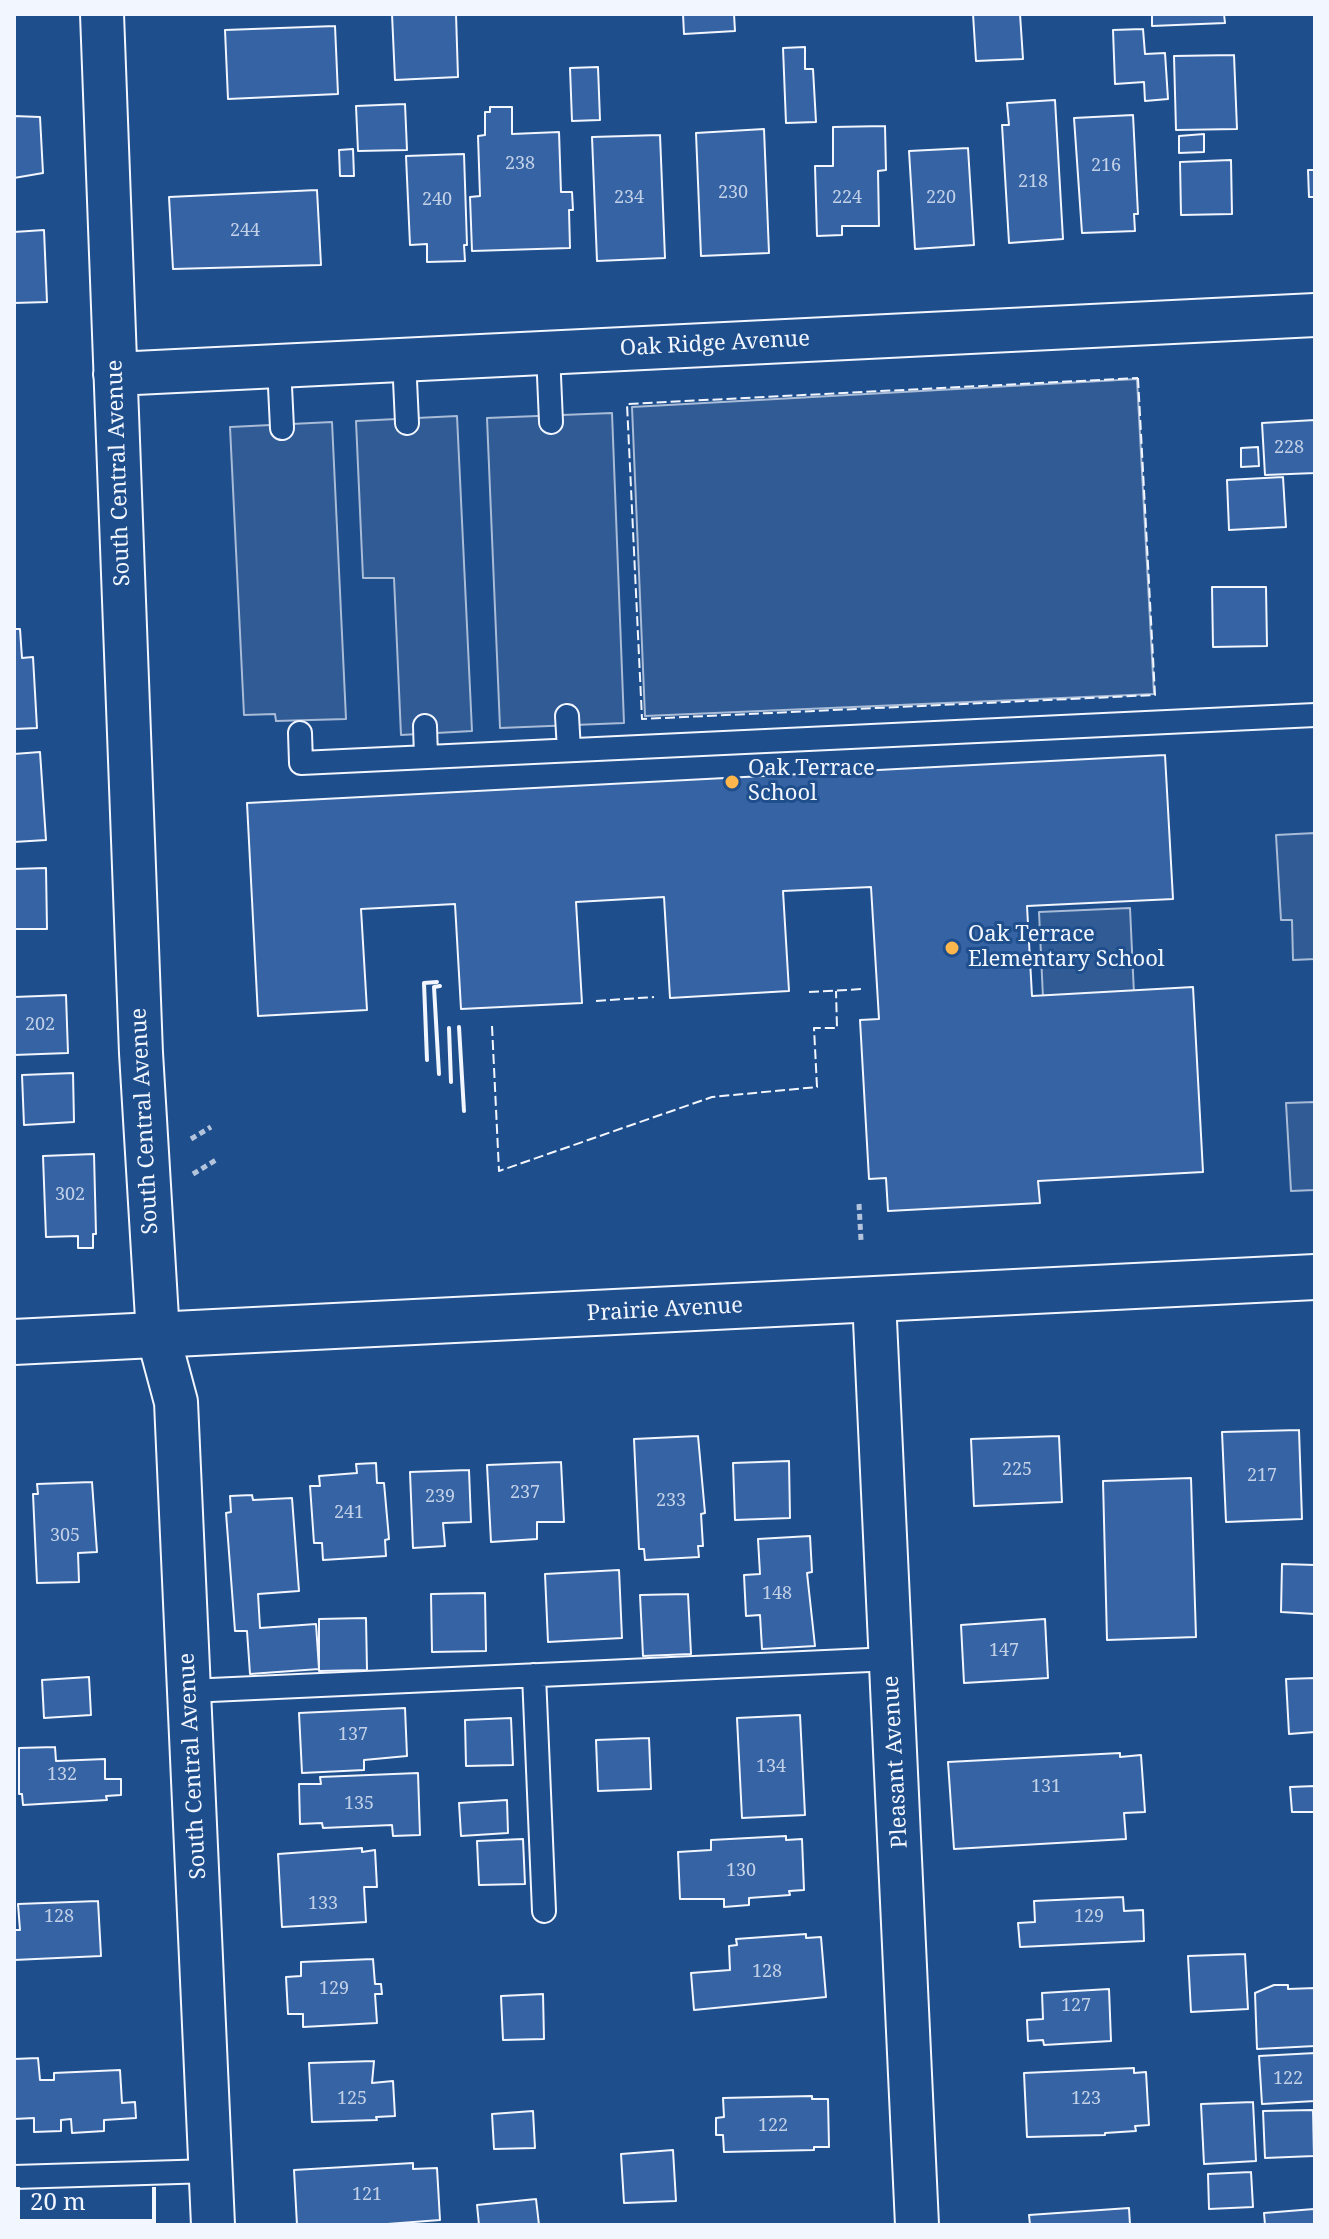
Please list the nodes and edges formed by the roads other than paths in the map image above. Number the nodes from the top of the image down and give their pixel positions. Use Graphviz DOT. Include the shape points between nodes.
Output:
graph roads {
  1 [pos="102,14"];
  2 [pos="1315,315"];
  3 [pos="548,353"];
  4 [pos="404,359"];
  5 [pos="279,366"];
  6 [pos="115,374"];
  7 [pos="551,422"];
  8 [pos="407,423"];
  9 [pos="282,428"];
  10 [pos="1315,715"];
  11 [pos="567,716"];
  12 [pos="425,726"];
  13 [pos="300,733"];
  14 [pos="569,750"];
  15 [pos="426,757"];
  16 [pos="1315,1277"];
  17 [pos="874,1299"];
  18 [pos="158,1335"];
  19 [pos="14,1342"];
  20 [pos="891,1659"];
  21 [pos="534,1675"];
  22 [pos="189,1691"];
  23 [pos="544,1911"];
  24 [pos="211,2171"];
  25 [pos="14,2177"];
  26 [pos="213,2225"];
  27 [pos="917,2225"];
  1 -- 6 [label="street, South Central Avenue"];
  2 -- 3 [label="street, Oak Ridge Avenue"];
  3 -- 4 [label="street, Oak Ridge Avenue"];
  3 -- 7 [label="lane"];
  4 -- 5 [label="street, Oak Ridge Avenue"];
  4 -- 8 [label="lane"];
  5 -- 6 [label="street, Oak Ridge Avenue"];
  5 -- 9 [label="lane"];
  6 -- 18 [label="street, South Central Avenue" via="141,1053"];
  10 -- 14 [label="lane"];
  11 -- 14 [label="lane"];
  12 -- 15 [label="lane"];
  13 -- 15 [label="lane" via="301,763"];
  14 -- 15 [label="lane"];
  16 -- 17 [label="main road, Prairie Avenue"];
  17 -- 18 [label="main road, Prairie Avenue"];
  17 -- 20 [label="street, Pleasant Avenue"];
  18 -- 19 [label="main road, Prairie Avenue"];
  18 -- 22 [label="street, South Central Avenue" via="176,1402"];
  20 -- 21 [label="lane"];
  20 -- 27 [label="street, Pleasant Avenue"];
  21 -- 22 [label="lane"];
  21 -- 23 [label="lane"];
  22 -- 24 [label="street, South Central Avenue"];
  24 -- 25 [label="lane"];
  24 -- 26 [label="street, South Central Avenue"];
}
